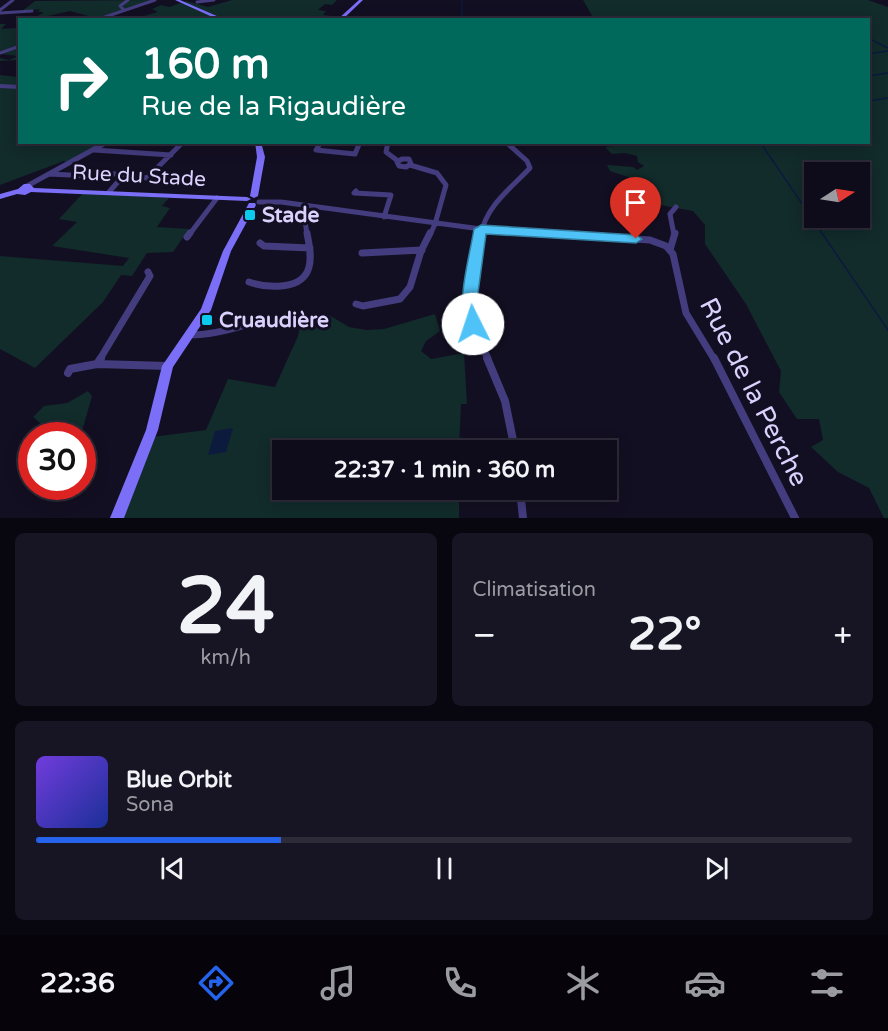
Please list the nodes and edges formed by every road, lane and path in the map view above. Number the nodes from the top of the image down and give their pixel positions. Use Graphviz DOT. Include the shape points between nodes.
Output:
graph roads {
  1 [pos="12,0"];
  2 [pos="128,0"];
  3 [pos="155,0"];
  4 [pos="177,0"];
  5 [pos="214,0"];
  6 [pos="361,0"];
  7 [pos="197,2"];
  8 [pos="0,10"];
  9 [pos="124,10"];
  10 [pos="32,11"];
  11 [pos="102,18"];
  12 [pos="219,18"];
  13 [pos="341,18"];
  14 [pos="18,47"];
  15 [pos="0,53"];
  16 [pos="0,86"];
  17 [pos="18,87"];
  18 [pos="104,144"];
  19 [pos="181,144"];
  20 [pos="258,144"];
  21 [pos="320,144"];
  22 [pos="359,144"];
  23 [pos="388,144"];
  24 [pos="507,144"];
  25 [pos="93,150"];
  26 [pos="171,155"];
  27 [pos="49,174"];
  28 [pos="124,175"];
  29 [pos="28,188"];
  30 [pos="356,191"];
  31 [pos="109,192"];
  32 [pos="0,197"];
  33 [pos="217,198"];
  34 [pos="255,201"];
  35 [pos="303,206"];
  36 [pos="675,207"];
  37 [pos="384,217"];
  38 [pos="435,224"];
  39 [pos="481,229"];
  40 [pos="187,237"];
  41 [pos="654,240"];
  42 [pos="674,240"];
  43 [pos="260,243"];
  44 [pos="310,248"];
  45 [pos="422,250"];
  46 [pos="670,250"];
  47 [pos="362,253"];
  48 [pos="147,272"];
  49 [pos="249,282"];
  50 [pos="356,304"];
  51 [pos="470,312"];
  52 [pos="449,314"];
  53 [pos="276,319"];
  54 [pos="190,335"];
  55 [pos="97,364"];
  56 [pos="168,366"];
  57 [pos="68,373"];
  58 [pos="513,440"];
  59 [pos="521,500"];
  60 [pos="117,518"];
  61 [pos="523,518"];
  62 [pos="795,518"];
  1 -- 8 [label="street"];
  2 -- 9 [label="street" via="120,6"];
  3 -- 9 [label="street"];
  4 -- 12 [label="main road"];
  5 -- 7 [label="street"];
  6 -- 13 [label="main road"];
  8 -- 10 [label="street"];
  9 -- 11 [label="street"];
  14 -- 15 [label="street"];
  16 -- 17 [label="street"];
  18 -- 25 [label="street"];
  19 -- 26 [label="street"];
  20 -- 34 [label="main road"];
  21 -- 22 [label="street" via="316,150 355,154"];
  23 -- 38 [label="street" via="388,156 398,161 409,159 410,165 437,173 444,181"];
  24 -- 39 [label="street" via="530,168 495,204"];
  25 -- 26 [label="street"];
  25 -- 27 [label="street"];
  26 -- 28 [label="street" via="151,177"];
  27 -- 28 [label="street"];
  27 -- 29 [label="street"];
  28 -- 31 [label="street"];
  29 -- 31 [label="main road, Rue du Stade"];
  29 -- 32 [label="main road"];
  30 -- 37 [label="street" via="359,195 390,194"];
  31 -- 33 [label="main road, Rue du Stade"];
  33 -- 34 [label="main road, Rue du Stade"];
  33 -- 40 [label="street"];
  34 -- 35 [label="street"];
  34 -- 54 [label="main road" via="227,251 206,310"];
  35 -- 37 [label="street"];
  35 -- 44 [label="street"];
  36 -- 42 [label="street" via="670,214"];
  37 -- 38 [label="street"];
  38 -- 39 [label="street"];
  38 -- 45 [label="street"];
  39 -- 41 [label="street"];
  39 -- 51 [label="street"];
  41 -- 42 [label="street"];
  41 -- 46 [label="street"];
  42 -- 46 [label="street"];
  43 -- 44 [label="street"];
  44 -- 49 [label="street" via="312,258 300,282 266,286"];
  45 -- 47 [label="street"];
  45 -- 50 [label="street" via="410,287 400,299"];
  46 -- 62 [label="street, Rue de la Perche" via="686,313 721,370"];
  48 -- 55 [label="street" via="150,276"];
  51 -- 52 [label="street"];
  51 -- 58 [label="street" via="505,401"];
  53 -- 54 [label="street" via="207,335"];
  54 -- 56 [label="main road"];
  55 -- 56 [label="street"];
  55 -- 57 [label="street" via="70,369"];
  56 -- 60 [label="main road" via="152,430"];
  59 -- 61 [label="street"];
}
